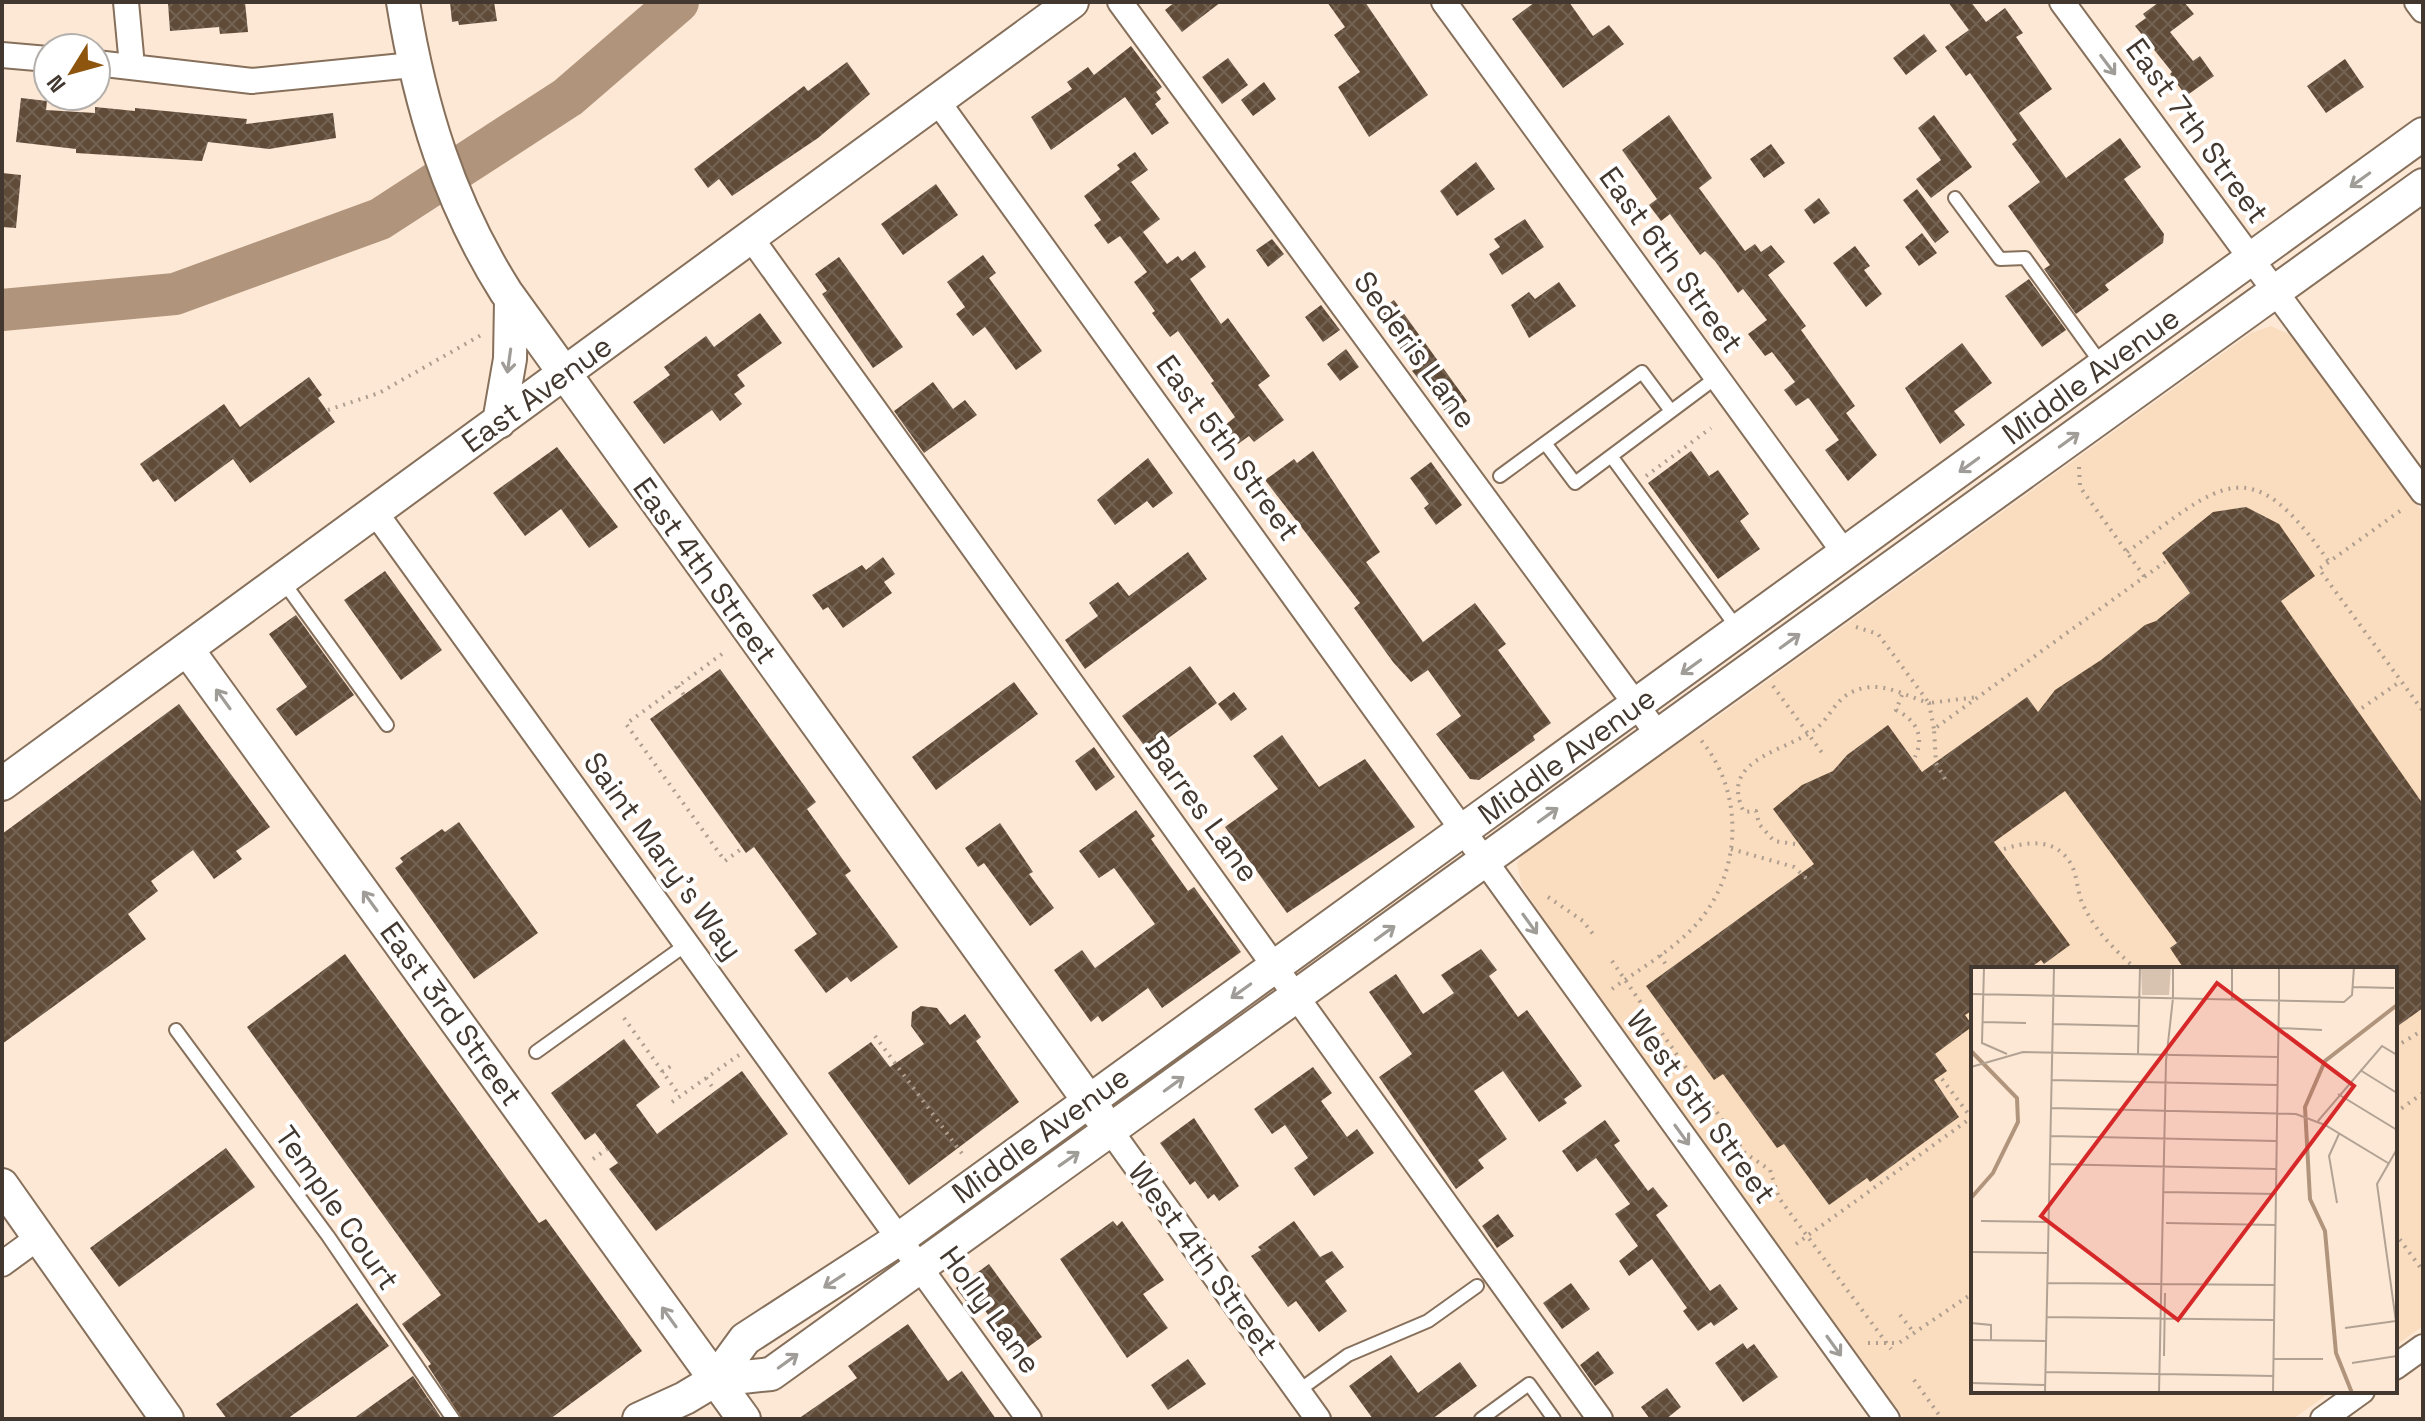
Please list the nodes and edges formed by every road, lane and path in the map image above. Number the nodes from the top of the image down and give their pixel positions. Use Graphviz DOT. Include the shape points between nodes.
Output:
graph roads {
  1 [pos="126,2"];
  2 [pos="403,2"];
  3 [pos="1072,2"];
  4 [pos="1120,2"];
  5 [pos="1444,2"];
  6 [pos="2062,2"];
  7 [pos="2417,2"];
  8 [pos="2423,10"];
  9 [pos="2,55"];
  10 [pos="32,58"];
  11 [pos="112,64"];
  12 [pos="132,66"];
  13 [pos="416,76"];
  14 [pos="938,102"];
  15 [pos="2423,134"];
  16 [pos="2423,185"];
  17 [pos="1955,198"];
  18 [pos="751,238"];
  19 [pos="2252,259"];
  20 [pos="2276,291"];
  21 [pos="508,296"];
  22 [pos="492,328"];
  23 [pos="2103,366"];
  24 [pos="563,375"];
  25 [pos="1717,377"];
  26 [pos="328,410"];
  27 [pos="1671,411"];
  28 [pos="499,422"];
  29 [pos="1711,428"];
  30 [pos="1545,443"];
  31 [pos="1611,456"];
  32 [pos="2079,467"];
  33 [pos="1500,476"];
  34 [pos="1642,479"];
  35 [pos="2423,492"];
  36 [pos="2400,511"];
  37 [pos="375,512"];
  38 [pos="2127,552"];
  39 [pos="1846,555"];
  40 [pos="2165,562"];
  41 [pos="2329,562"];
  42 [pos="2145,576"];
  43 [pos="282,580"];
  44 [pos="1856,627"];
  45 [pos="1740,631"];
  46 [pos="187,649"];
  47 [pos="722,654"];
  48 [pos="2401,681"];
  49 [pos="1772,684"];
  50 [pos="678,686"];
  51 [pos="684,695"];
  52 [pos="1902,695"];
  53 [pos="1980,696"];
  54 [pos="1929,703"];
  55 [pos="1637,705"];
  56 [pos="2362,708"];
  57 [pos="2423,711"];
  58 [pos="387,725"];
  59 [pos="1934,729"];
  60 [pos="1807,733"];
  61 [pos="1659,736"];
  62 [pos="1699,737"];
  63 [pos="1823,754"];
  64 [pos="1915,757"];
  65 [pos="1945,779"];
  66 [pos="2,784"];
  67 [pos="1738,800"];
  68 [pos="1731,801"];
  69 [pos="1464,832"];
  70 [pos="1795,844"];
  71 [pos="741,849"];
  72 [pos="1731,849"];
  73 [pos="2004,849"];
  74 [pos="1485,861"];
  75 [pos="1807,879"];
  76 [pos="1548,897"];
  77 [pos="1596,938"];
  78 [pos="687,944"];
  79 [pos="1660,955"];
  80 [pos="1612,961"];
  81 [pos="1666,965"];
  82 [pos="1275,966"];
  83 [pos="2134,967"];
  84 [pos="1623,981"];
  85 [pos="1612,989"];
  86 [pos="1296,997"];
  87 [pos="624,1018"];
  88 [pos="176,1030"];
  89 [pos="2423,1030"];
  90 [pos="875,1036"];
  91 [pos="2397,1046"];
  92 [pos="748,1050"];
  93 [pos="536,1052"];
  94 [pos="671,1066"];
  95 [pos="662,1072"];
  96 [pos="706,1078"];
  97 [pos="1942,1079"];
  98 [pos="715,1091"];
  99 [pos="2423,1093"];
  100 [pos="680,1096"];
  101 [pos="1089,1099"];
  102 [pos="672,1102"];
  103 [pos="2397,1112"];
  104 [pos="1971,1118"];
  105 [pos="1971,1120"];
  106 [pos="1110,1130"];
  107 [pos="607,1149"];
  108 [pos="963,1155"];
  109 [pos="593,1159"];
  110 [pos="2,1185"];
  111 [pos="1807,1236"];
  112 [pos="2397,1236"];
  113 [pos="39,1237"];
  114 [pos="899,1239"];
  115 [pos="1796,1244"];
  116 [pos="2,1264"];
  117 [pos="918,1265"];
  118 [pos="2423,1271"];
  119 [pos="1477,1286"];
  120 [pos="1971,1294"];
  121 [pos="1900,1315"];
  122 [pos="1915,1334"];
  123 [pos="1868,1343"];
  124 [pos="1889,1347"];
  125 [pos="2423,1347"];
  126 [pos="2397,1366"];
  127 [pos="715,1380"];
  128 [pos="1914,1380"];
  129 [pos="1298,1391"];
  130 [pos="2359,1393"];
  131 [pos="167,1419"];
  132 [pos="453,1419"];
  133 [pos="639,1419"];
  134 [pos="744,1419"];
  135 [pos="1029,1419"];
  136 [pos="1318,1419"];
  137 [pos="1481,1419"];
  138 [pos="1554,1419"];
  139 [pos="1600,1419"];
  140 [pos="1887,1419"];
  141 [pos="1942,1419"];
  142 [pos="2323,1419"];
  1 -- 12 [label="street"];
  2 -- 13 [label="main road, East 4th Street"];
  3 -- 14 [label="main road, East Avenue"];
  4 -- 55 [label="street, Sederis Lane"];
  5 -- 25 [label="street, East 6th Street"];
  6 -- 19 [label="street, East 7th Street, one-way"];
  7 -- 8 [label="street"];
  9 -- 10 [label="street"];
  11 -- 12 [label="street"];
  12 -- 13 [label="street" via="262,81"];
  13 -- 21 [label="main road, East 4th Street" via="458,205"];
  14 -- 18 [label="main road, East Avenue"];
  14 -- 69 [label="street, East 5th Street"];
  15 -- 19 [label="main road, Middle Avenue, one-way"];
  16 -- 20 [label="main road, Middle Avenue"];
  17 -- 23 [label="lane" via="2000,259 2025,258"];
  18 -- 24 [label="main road, East Avenue"];
  18 -- 82 [label="street, Barres Lane"];
  19 -- 20 [label="street, East 7th Street"];
  19 -- 23 [label="main road, Middle Avenue"];
  20 -- 35 [label="street, East 7th Street"];
  61 -- 20 [label="main road, Middle Avenue, one-way"];
  21 -- 24 [label="main road, East 4th Street"];
  21 -- 28 [label="main road, one-way" via="510,359"];
  22 -- 26 [label="path" via="379,393"];
  23 -- 39 [label="main road, Middle Avenue, one-way"];
  24 -- 28 [label="main road, East Avenue"];
  24 -- 101 [label="main road, East 4th Street"];
  25 -- 27 [label="lane"];
  25 -- 39 [label="street, East 6th Street"];
  27 -- 30 [label="lane" via="1642,372"];
  27 -- 31 [label="lane"];
  28 -- 37 [label="main road, East Avenue"];
  29 -- 34 [label="path"];
  30 -- 31 [label="lane" via="1575,483"];
  30 -- 33 [label="lane"];
  31 -- 45 [label="lane"];
  32 -- 38 [label="path" via="2080,487"];
  36 -- 41 [label="path"];
  37 -- 43 [label="main road, East Avenue"];
  37 -- 78 [label="street, Saint Mary's Way"];
  38 -- 41 [label="path" via="2202,498 2236,487 2282,504"];
  38 -- 42 [label="path"];
  39 -- 45 [label="main road, Middle Avenue"];
  40 -- 42 [label="path"];
  41 -- 48 [label="path" via="2319,569"];
  42 -- 53 [label="path"];
  43 -- 46 [label="main road, East Avenue"];
  43 -- 58 [label="lane"];
  44 -- 54 [label="path" via="1878,634"];
  45 -- 55 [label="main road, Middle Avenue, one-way"];
  46 -- 66 [label="main road, East Avenue"];
  127 -- 46 [label="main road, East 3rd Street, one-way"];
  47 -- 50 [label="path"];
  48 -- 56 [label="path"];
  48 -- 57 [label="path"];
  49 -- 60 [label="path"];
  50 -- 51 [label="path"];
  50 -- 71 [label="path" via="626,724 725,861"];
  52 -- 54 [label="path"];
  52 -- 60 [label="path" via="1878,686 1855,690"];
  52 -- 64 [label="path" via="1896,710 1917,729 1920,747"];
  53 -- 54 [label="path"];
  53 -- 59 [label="path"];
  54 -- 59 [label="path"];
  55 -- 61 [label="street, Sederis Lane"];
  55 -- 69 [label="main road, Middle Avenue"];
  59 -- 65 [label="path" via="1936,763"];
  60 -- 63 [label="path"];
  60 -- 67 [label="path" via="1753,763"];
  74 -- 61 [label="main road, Middle Avenue, one-way"];
  62 -- 68 [label="path" via="1717,762"];
  67 -- 68 [label="path"];
  67 -- 70 [label="path" via="1744,812 1756,811 1759,824 1774,841"];
  68 -- 72 [label="path"];
  69 -- 74 [label="street, West 5th Street"];
  69 -- 82 [label="main road, Middle Avenue"];
  72 -- 75 [label="path" via="1794,867"];
  72 -- 79 [label="path" via="1705,915"];
  73 -- 83 [label="path" via="2027,842 2054,846 2071,865 2083,905 2104,941"];
  86 -- 74 [label="main road, Middle Avenue, one-way"];
  74 -- 140 [label="street, West 5th Street, one-way"];
  76 -- 77 [label="path" via="1583,921"];
  78 -- 93 [label="lane"];
  78 -- 114 [label="street, Saint Mary's Way"];
  79 -- 81 [label="path"];
  79 -- 84 [label="path"];
  80 -- 84 [label="path"];
  82 -- 86 [label="street, Barres Lane"];
  82 -- 101 [label="main road, Middle Avenue, one-way"];
  84 -- 85 [label="path"];
  84 -- 111 [label="path" via="1745,1153 1770,1170 1779,1198"];
  106 -- 86 [label="main road, Middle Avenue, one-way"];
  86 -- 139 [label="street, Barres Lane"];
  87 -- 95 [label="path"];
  88 -- 132 [label="lane, Temple Court" via="328,1236"];
  89 -- 91 [label="path"];
  90 -- 108 [label="path"];
  92 -- 96 [label="path"];
  94 -- 95 [label="path"];
  95 -- 100 [label="path"];
  96 -- 98 [label="path"];
  96 -- 100 [label="path"];
  97 -- 104 [label="path"];
  99 -- 103 [label="path"];
  100 -- 102 [label="path"];
  101 -- 106 [label="main road, West 4th Street"];
  101 -- 114 [label="main road, Middle Avenue"];
  105 -- 111 [label="path"];
  117 -- 106 [label="main road, Middle Avenue, one-way"];
  106 -- 129 [label="street, West 4th Street"];
  107 -- 109 [label="path"];
  110 -- 113 [label="main road"];
  111 -- 115 [label="path"];
  111 -- 124 [label="path"];
  112 -- 118 [label="path"];
  113 -- 116 [label="street"];
  113 -- 131 [label="main road"];
  114 -- 117 [label="street, Holly Lane"];
  114 -- 127 [label="main road, Middle Avenue, one-way" via="745,1339"];
  127 -- 117 [label="main road, Middle Avenue, one-way" via="771,1374"];
  117 -- 135 [label="street, Holly Lane"];
  119 -- 129 [label="lane" via="1428,1321 1348,1355"];
  120 -- 122 [label="path"];
  121 -- 122 [label="path"];
  122 -- 124 [label="path"];
  123 -- 124 [label="path"];
  125 -- 126 [label="street"];
  127 -- 133 [label="main road, Middle Avenue"];
  127 -- 134 [label="main road, East 3rd Street"];
  128 -- 141 [label="path"];
  129 -- 136 [label="street, West 4th Street"];
  130 -- 142 [label="street"];
  137 -- 138 [label="lane" via="1529,1384"];
}
